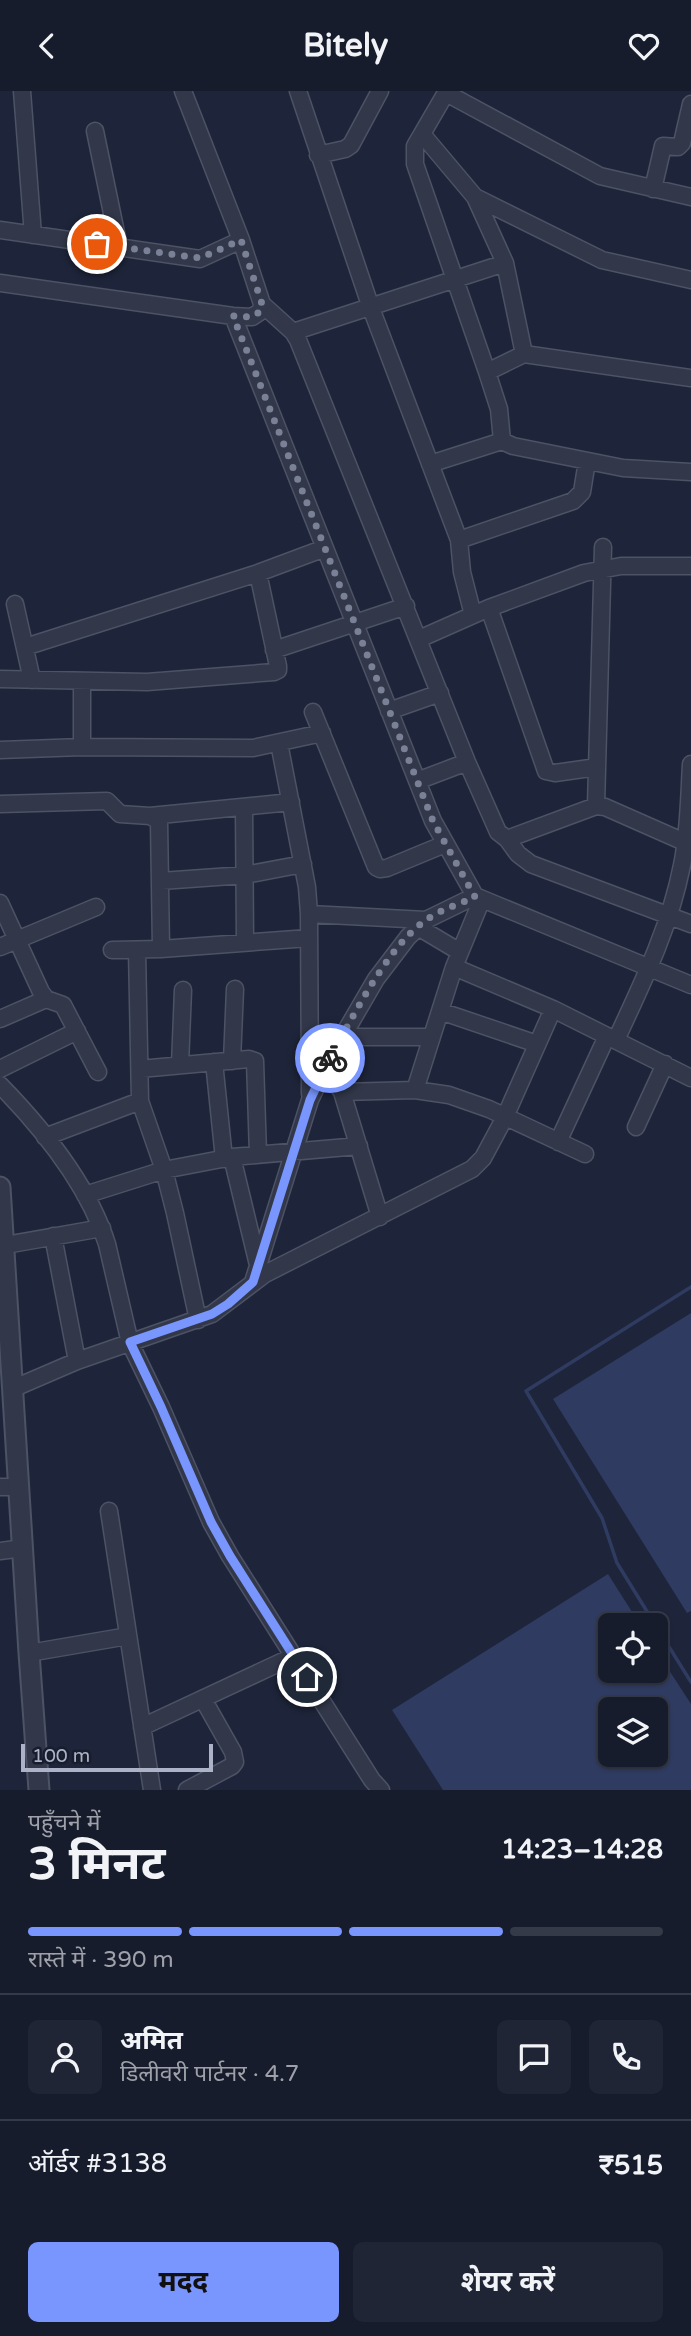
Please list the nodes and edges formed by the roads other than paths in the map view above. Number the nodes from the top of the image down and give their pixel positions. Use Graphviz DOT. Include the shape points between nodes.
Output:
graph roads {
  1 [pos="22,91"];
  2 [pos="183,91"];
  3 [pos="298,91"];
  4 [pos="380,91"];
  5 [pos="446,92"];
  6 [pos="691,104"];
  7 [pos="95,131"];
  8 [pos="422,134"];
  9 [pos="318,155"];
  10 [pos="653,189"];
  11 [pos="475,197"];
  12 [pos="691,197"];
  13 [pos="0,230"];
  14 [pos="33,235"];
  15 [pos="241,240"];
  16 [pos="119,247"];
  17 [pos="505,263"];
  18 [pos="455,278"];
  19 [pos="691,280"];
  20 [pos="0,283"];
  21 [pos="262,304"];
  22 [pos="371,308"];
  23 [pos="233,316"];
  24 [pos="293,332"];
  25 [pos="524,354"];
  26 [pos="487,372"];
  27 [pos="691,378"];
  28 [pos="502,441"];
  29 [pos="587,461"];
  30 [pos="430,464"];
  31 [pos="691,472"];
  32 [pos="459,540"];
  33 [pos="603,547"];
  34 [pos="325,548"];
  35 [pos="691,566"];
  36 [pos="602,569"];
  37 [pos="258,573"];
  38 [pos="15,604"];
  39 [pos="406,605"];
  40 [pos="489,608"];
  41 [pos="473,615"];
  42 [pos="355,623"];
  43 [pos="419,639"];
  44 [pos="25,647"];
  45 [pos="274,650"];
  46 [pos="0,679"];
  47 [pos="33,680"];
  48 [pos="82,681"];
  49 [pos="440,693"];
  50 [pos="389,711"];
  51 [pos="313,712"];
  52 [pos="322,733"];
  53 [pos="279,743"];
  54 [pos="82,747"];
  55 [pos="0,750"];
  56 [pos="467,762"];
  57 [pos="691,764"];
  58 [pos="597,767"];
  59 [pos="417,781"];
  60 [pos="1,801"];
  61 [pos="291,802"];
  62 [pos="596,806"];
  63 [pos="243,807"];
  64 [pos="149,816"];
  65 [pos="507,839"];
  66 [pos="688,843"];
  67 [pos="445,844"];
  68 [pos="303,864"];
  69 [pos="245,875"];
  70 [pos="161,881"];
  71 [pos="478,898"];
  72 [pos="0,903"];
  73 [pos="96,907"];
  74 [pos="309,914"];
  75 [pos="668,915"];
  76 [pos="422,924"];
  77 [pos="691,924"];
  78 [pos="309,938"];
  79 [pos="18,939"];
  80 [pos="245,942"];
  81 [pos="0,947"];
  82 [pos="161,949"];
  83 [pos="112,950"];
  84 [pos="137,950"];
  85 [pos="457,959"];
  86 [pos="650,968"];
  87 [pos="691,985"];
  88 [pos="235,989"];
  89 [pos="183,990"];
  90 [pos="46,999"];
  91 [pos="553,1009"];
  92 [pos="440,1011"];
  93 [pos="0,1019"];
  94 [pos="77,1031"];
  95 [pos="342,1037"];
  96 [pos="432,1037"];
  97 [pos="611,1038"];
  98 [pos="537,1044"];
  99 [pos="232,1061"];
  100 [pos="214,1062"];
  101 [pos="665,1064"];
  102 [pos="180,1065"];
  103 [pos="325,1068"];
  104 [pos="0,1069"];
  105 [pos="140,1069"];
  106 [pos="98,1072"];
  107 [pos="691,1077"];
  108 [pos="0,1085"];
  109 [pos="415,1090"];
  110 [pos="342,1092"];
  111 [pos="310,1100"];
  112 [pos="140,1101"];
  113 [pos="505,1118"];
  114 [pos="636,1127"];
  115 [pos="45,1137"];
  116 [pos="558,1142"];
  117 [pos="359,1146"];
  118 [pos="293,1152"];
  119 [pos="585,1154"];
  120 [pos="258,1155"];
  121 [pos="228,1158"];
  122 [pos="164,1170"];
  123 [pos="0,1187"];
  124 [pos="85,1195"];
  125 [pos="380,1217"];
  126 [pos="102,1228"];
  127 [pos="53,1236"];
  128 [pos="2,1245"];
  129 [pos="258,1265"];
  130 [pos="253,1282"];
  131 [pos="198,1320"];
  132 [pos="130,1342"];
  133 [pos="77,1361"];
  134 [pos="12,1389"];
  135 [pos="10,1487"];
  136 [pos="109,1511"];
  137 [pos="23,1548"];
  138 [pos="0,1551"];
  139 [pos="128,1636"];
  140 [pos="29,1653"];
  141 [pos="295,1656"];
  142 [pos="202,1699"];
  143 [pos="142,1727"];
  144 [pos="39,1790"];
  145 [pos="152,1790"];
  146 [pos="187,1790"];
  147 [pos="381,1790"];
  1 -- 14 [label="street"];
  2 -- 15 [label="street"];
  3 -- 9 [label="street"];
  4 -- 9 [label="street" via="351,145"];
  5 -- 8 [label="street"];
  5 -- 10 [label="street" via="600,176"];
  6 -- 10 [label="street" via="682,143 663,146"];
  7 -- 16 [label="street"];
  8 -- 11 [label="street"];
  8 -- 18 [label="street" via="415,146 415,164"];
  9 -- 22 [label="street"];
  10 -- 12 [label="street"];
  11 -- 17 [label="street"];
  11 -- 19 [label="street" via="602,260"];
  13 -- 14 [label="street"];
  14 -- 16 [label="street"];
  15 -- 16 [label="street" via="200,258"];
  15 -- 21 [label="street"];
  17 -- 18 [label="street"];
  17 -- 25 [label="street"];
  18 -- 22 [label="street"];
  18 -- 26 [label="street"];
  20 -- 23 [label="street"];
  21 -- 23 [label="street" via="261,311 251,317"];
  21 -- 24 [label="street"];
  22 -- 24 [label="street"];
  22 -- 30 [label="street"];
  23 -- 34 [label="street"];
  24 -- 39 [label="street"];
  25 -- 26 [label="street"];
  25 -- 27 [label="street"];
  26 -- 28 [label="street" via="499,409"];
  28 -- 29 [label="street"];
  28 -- 30 [label="street"];
  29 -- 31 [label="street"];
  29 -- 32 [label="street" via="582,492 573,501"];
  30 -- 32 [label="street"];
  32 -- 41 [label="street"];
  33 -- 36 [label="street"];
  34 -- 37 [label="street"];
  34 -- 42 [label="street"];
  35 -- 36 [label="street"];
  36 -- 40 [label="street"];
  36 -- 58 [label="street"];
  37 -- 44 [label="street"];
  37 -- 45 [label="street"];
  38 -- 44 [label="street"];
  39 -- 42 [label="street"];
  39 -- 43 [label="street"];
  40 -- 41 [label="street"];
  40 -- 58 [label="street" via="546,771"];
  41 -- 43 [label="street"];
  42 -- 45 [label="street"];
  42 -- 50 [label="street"];
  43 -- 49 [label="street"];
  44 -- 47 [label="street"];
  45 -- 48 [label="street" via="278,670 269,673 147,682"];
  46 -- 47 [label="street"];
  47 -- 48 [label="street"];
  48 -- 54 [label="street"];
  49 -- 50 [label="street"];
  49 -- 56 [label="street"];
  50 -- 59 [label="street"];
  51 -- 52 [label="street"];
  52 -- 53 [label="street"];
  52 -- 67 [label="street" via="376,867 387,868"];
  53 -- 54 [label="street" via="253,748"];
  53 -- 61 [label="street"];
  54 -- 55 [label="street"];
  56 -- 59 [label="street"];
  56 -- 65 [label="street" via="498,832"];
  57 -- 66 [label="street"];
  58 -- 62 [label="street"];
  59 -- 67 [label="street"];
  60 -- 64 [label="street" via="107,800 120,814"];
  61 -- 63 [label="street"];
  61 -- 68 [label="street"];
  62 -- 65 [label="street"];
  62 -- 66 [label="street"];
  63 -- 64 [label="street"];
  63 -- 69 [label="street"];
  64 -- 70 [label="street" via="161,824"];
  65 -- 75 [label="street" via="531,864"];
  66 -- 75 [label="street"];
  67 -- 71 [label="street"];
  68 -- 69 [label="street"];
  68 -- 74 [label="street"];
  69 -- 70 [label="street"];
  69 -- 80 [label="street"];
  70 -- 82 [label="street"];
  71 -- 76 [label="street"];
  71 -- 85 [label="street"];
  71 -- 86 [label="street"];
  72 -- 79 [label="street"];
  73 -- 79 [label="street"];
  74 -- 76 [label="street"];
  74 -- 78 [label="street"];
  75 -- 77 [label="street"];
  75 -- 86 [label="street"];
  76 -- 85 [label="street"];
  76 -- 95 [label="street" via="376,979"];
  78 -- 80 [label="street"];
  78 -- 111 [label="street"];
  79 -- 81 [label="street"];
  79 -- 90 [label="street"];
  80 -- 82 [label="street"];
  82 -- 84 [label="street"];
  83 -- 84 [label="street"];
  84 -- 105 [label="street"];
  85 -- 91 [label="street"];
  85 -- 92 [label="street"];
  86 -- 87 [label="street"];
  86 -- 97 [label="street"];
  88 -- 99 [label="street"];
  89 -- 102 [label="street"];
  90 -- 93 [label="street"];
  90 -- 94 [label="street" via="63,1005"];
  91 -- 97 [label="street"];
  91 -- 98 [label="street"];
  92 -- 96 [label="street"];
  92 -- 98 [label="street"];
  94 -- 104 [label="street"];
  94 -- 106 [label="street"];
  95 -- 96 [label="street"];
  95 -- 103 [label="street"];
  96 -- 109 [label="street"];
  97 -- 101 [label="street"];
  97 -- 116 [label="street"];
  98 -- 113 [label="street"];
  99 -- 100 [label="street"];
  99 -- 120 [label="street" via="253,1060 256,1065"];
  100 -- 102 [label="street"];
  100 -- 121 [label="street"];
  101 -- 107 [label="street"];
  101 -- 114 [label="street"];
  102 -- 105 [label="street"];
  103 -- 110 [label="street"];
  103 -- 111 [label="street"];
  105 -- 112 [label="street"];
  108 -- 115 [label="street"];
  109 -- 110 [label="street"];
  109 -- 113 [label="street" via="449,1095"];
  110 -- 117 [label="street"];
  111 -- 118 [label="street"];
  112 -- 115 [label="street"];
  112 -- 122 [label="street"];
  113 -- 116 [label="street"];
  113 -- 125 [label="street" via="472,1169"];
  115 -- 124 [label="street"];
  116 -- 119 [label="street"];
  117 -- 118 [label="street"];
  117 -- 125 [label="street"];
  118 -- 120 [label="street"];
  118 -- 129 [label="street"];
  120 -- 121 [label="street"];
  121 -- 122 [label="street"];
  121 -- 129 [label="street"];
  122 -- 124 [label="street"];
  122 -- 131 [label="street"];
  123 -- 128 [label="street"];
  124 -- 126 [label="street"];
  125 -- 130 [label="street"];
  126 -- 127 [label="street"];
  126 -- 132 [label="street"];
  127 -- 128 [label="street"];
  127 -- 133 [label="street"];
  128 -- 134 [label="street"];
  129 -- 130 [label="street"];
  130 -- 131 [label="street" via="228,1304"];
  131 -- 132 [label="street"];
  132 -- 133 [label="street"];
  132 -- 141 [label="street" via="211,1522"];
  133 -- 134 [label="street"];
  134 -- 135 [label="street"];
  135 -- 137 [label="street"];
  136 -- 139 [label="street"];
  137 -- 138 [label="street"];
  137 -- 140 [label="street"];
  139 -- 140 [label="street"];
  139 -- 143 [label="street"];
  140 -- 144 [label="street"];
  141 -- 142 [label="street"];
  141 -- 147 [label="street"];
  142 -- 143 [label="street"];
  142 -- 146 [label="street" via="235,1762"];
  143 -- 145 [label="street"];
}
